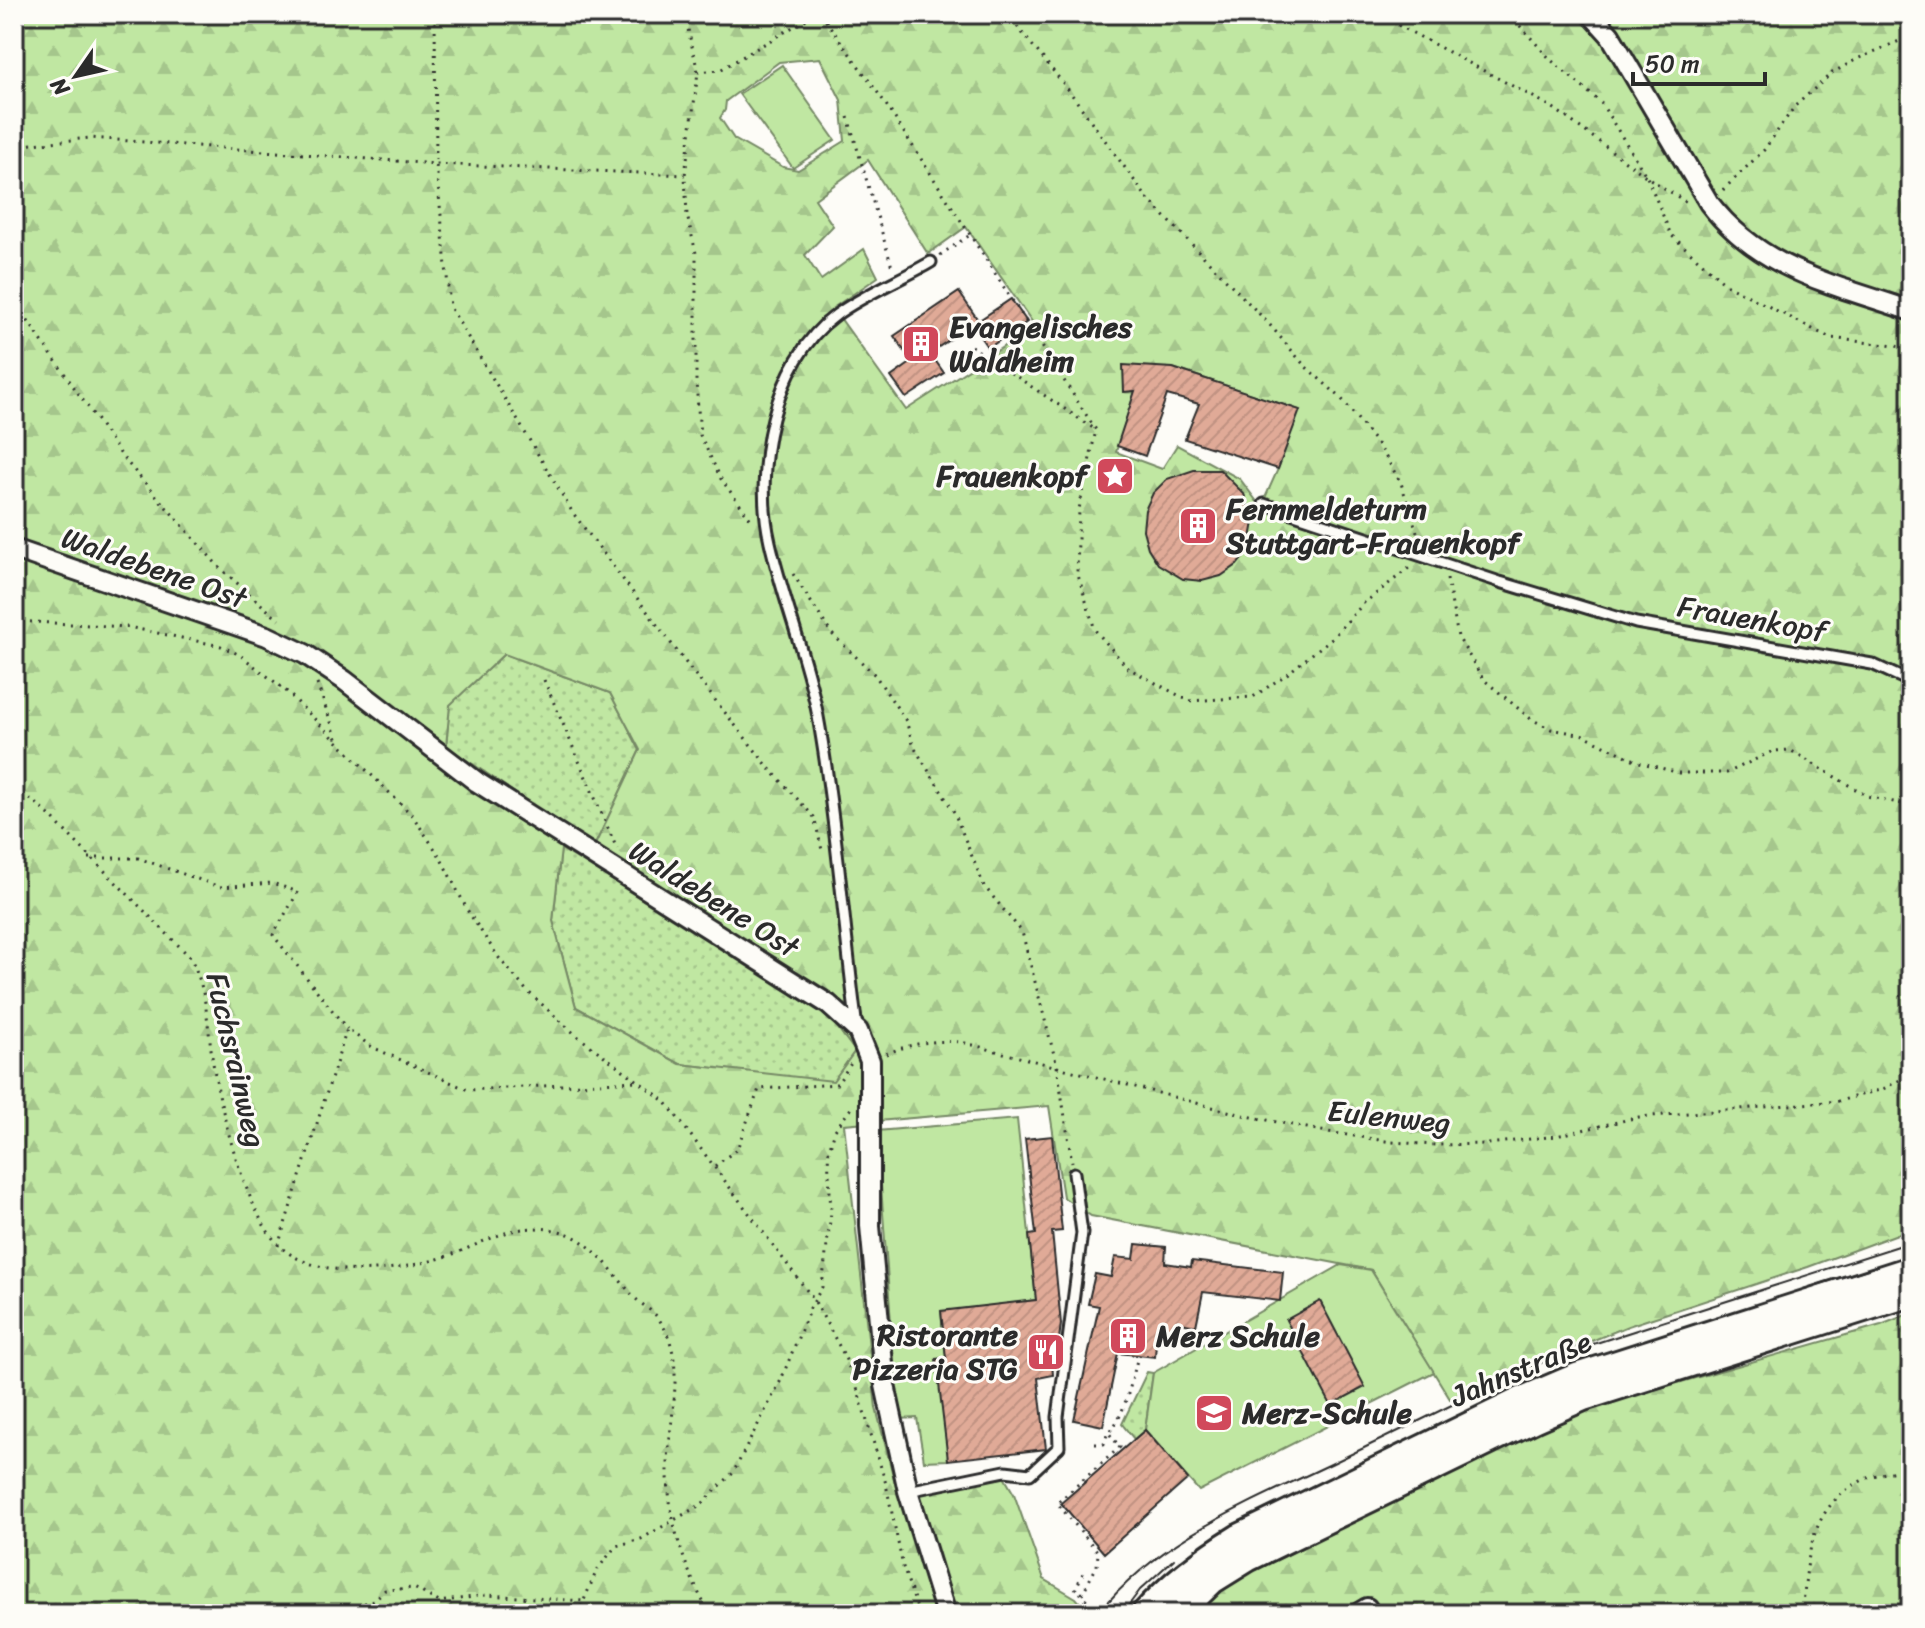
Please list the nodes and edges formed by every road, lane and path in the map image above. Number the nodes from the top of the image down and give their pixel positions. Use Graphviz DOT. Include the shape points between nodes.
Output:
graph roads {
  1 [pos="435,14"];
  2 [pos="688,14"];
  3 [pos="815,14"];
  4 [pos="821,14"];
  5 [pos="841,14"];
  6 [pos="897,14"];
  7 [pos="1007,14"];
  8 [pos="1377,14"];
  9 [pos="1509,14"];
  10 [pos="1591,14"];
  11 [pos="1911,36"];
  12 [pos="698,72"];
  13 [pos="848,117"];
  14 [pos="14,146"];
  15 [pos="436,164"];
  16 [pos="685,175"];
  17 [pos="1647,177"];
  18 [pos="1709,203"];
  19 [pos="970,235"];
  20 [pos="931,262"];
  21 [pos="896,282"];
  22 [pos="14,301"];
  23 [pos="1911,311"];
  24 [pos="971,346"];
  25 [pos="1911,348"];
  26 [pos="1096,430"];
  27 [pos="1264,504"];
  28 [pos="769,539"];
  29 [pos="14,549"];
  30 [pos="1425,555"];
  31 [pos="793,574"];
  32 [pos="14,621"];
  33 [pos="284,625"];
  34 [pos="305,654"];
  35 [pos="544,680"];
  36 [pos="1911,682"];
  37 [pos="338,743"];
  38 [pos="14,795"];
  39 [pos="1911,806"];
  40 [pos="89,858"];
  41 [pos="825,863"];
  42 [pos="625,876"];
  43 [pos="14,1013"];
  44 [pos="347,1029"];
  45 [pos="858,1031"];
  46 [pos="870,1061"];
  47 [pos="1057,1066"];
  48 [pos="1911,1074"];
  49 [pos="637,1081"];
  50 [pos="868,1090"];
  51 [pos="14,1111"];
  52 [pos="714,1167"];
  53 [pos="1074,1173"];
  54 [pos="278,1246"];
  55 [pos="1911,1270"];
  56 [pos="1911,1293"];
  57 [pos="814,1300"];
  58 [pos="1141,1336"];
  59 [pos="1107,1431"];
  60 [pos="1095,1444"];
  61 [pos="1911,1468"];
  62 [pos="908,1491"];
  63 [pos="672,1519"];
  64 [pos="1084,1571"];
  65 [pos="1082,1594"];
  66 [pos="374,1600"];
  67 [pos="585,1601"];
  68 [pos="334,1614"];
  69 [pos="368,1614"];
  70 [pos="578,1614"];
  71 [pos="710,1614"];
  72 [pos="919,1614"];
  73 [pos="946,1614"];
  74 [pos="1082,1614"];
  75 [pos="1088,1614"];
  76 [pos="1101,1614"];
  77 [pos="1145,1614"];
  78 [pos="1177,1614"];
  79 [pos="1802,1614"];
  1 -- 15 [label="path"];
  2 -- 12 [label="path"];
  3 -- 12 [label="path" via="720,70"];
  4 -- 19 [label="path"];
  5 -- 6 [label="path"];
  7 -- 30 [label="path" via="1147,198 1341,398 1381,449 1401,483"];
  8 -- 17 [label="path" via="1552,107"];
  9 -- 17 [label="path" via="1601,103"];
  10 -- 18 [label="street" via="1610,35"];
  11 -- 18 [label="path" via="1832,73 1795,106 1764,150"];
  12 -- 16 [label="path"];
  13 -- 21 [label="path"];
  14 -- 15 [label="path" via="90,138"];
  15 -- 16 [label="path"];
  15 -- 41 [label="path" via="450,307 573,513 692,671 814,817"];
  16 -- 28 [label="path" via="696,253 700,435 721,479"];
  17 -- 18 [label="path" via="1692,205"];
  17 -- 25 [label="path" via="1671,235 1727,285 1830,338"];
  18 -- 23 [label="street" via="1726,225 1783,266"];
  19 -- 20 [label="path"];
  19 -- 26 [label="path"];
  20 -- 21 [label="lane"];
  21 -- 28 [label="lane" via="836,314 815,334 781,391 764,471"];
  22 -- 33 [label="path" via="124,459 220,568"];
  24 -- 26 [label="path"];
  26 -- 30 [label="path" via="1079,509 1077,572 1095,630 1128,668 1189,701 1253,697"];
  27 -- 30 [label="lane, Frauenkopf"];
  28 -- 45 [label="lane" via="820,727"];
  29 -- 34 [label="street, Waldebene Ost" via="267,636"];
  30 -- 36 [label="lane, Frauenkopf" via="1636,623 1872,664"];
  30 -- 39 [label="path" via="1449,581 1458,637 1483,679 1531,719 1679,773 1727,773 1773,751 1790,750 1867,796"];
  31 -- 47 [label="path" via="831,633 875,675 906,721 914,747 954,812 984,886 1022,932"];
  32 -- 37 [label="path" via="128,627 221,646 259,668"];
  34 -- 37 [label="path"];
  34 -- 42 [label="street, Waldebene Ost" via="477,782"];
  35 -- 42 [label="path"];
  37 -- 49 [label="path" via="412,815 483,934 526,990"];
  38 -- 40 [label="path, Fuchsrainweg" via="33,800"];
  40 -- 44 [label="path" via="138,858 220,887 272,883 298,892 273,935"];
  40 -- 54 [label="path, Fuchsrainweg" via="177,943 198,972 232,1142 252,1204"];
  42 -- 45 [label="street, Waldebene Ost" via="828,1004"];
  43 -- 51 [label="path" via="23,1053"];
  44 -- 49 [label="path" via="372,1047 468,1090"];
  44 -- 54 [label="path"];
  45 -- 46 [label="street, Waldebene Ost"];
  45 -- 52 [label="path" via="853,1061 837,1084 759,1089 737,1149"];
  46 -- 47 [label="path, Eulenweg" via="932,1040"];
  46 -- 50 [label="street, Waldebene Ost"];
  47 -- 48 [label="path, Eulenweg" via="1247,1116 1350,1136 1435,1145 1556,1136 1639,1117 1839,1101 1883,1089"];
  47 -- 53 [label="path"];
  49 -- 52 [label="path" via="665,1101"];
  50 -- 57 [label="path" via="835,1130 828,1154 831,1212 822,1287"];
  50 -- 62 [label="street, Waldebene Ost" via="870,1226 884,1369"];
  52 -- 57 [label="path"];
  53 -- 62 [label="lane" via="1082,1233 1058,1417 1059,1447 1030,1474 1005,1471"];
  54 -- 63 [label="path, Fuchsrainweg" via="311,1265 349,1271 381,1270 454,1254 504,1231 557,1231 587,1244 658,1317 674,1351 667,1470"];
  55 -- 77 [label="main road, Jahnstraße" via="1548,1388 1239,1538 1179,1579"];
  56 -- 78 [label="main road, Jahnstraße" via="1560,1407 1249,1557 1212,1580"];
  57 -- 63 [label="path" via="781,1380 733,1473 702,1504"];
  57 -- 72 [label="path" via="844,1355 886,1484"];
  58 -- 59 [label="path" via="1139,1359 1116,1423"];
  59 -- 60 [label="path" via="1104,1444"];
  59 -- 65 [label="path" via="1120,1447 1057,1503 1098,1552 1097,1566"];
  61 -- 79 [label="path" via="1864,1480 1829,1503 1808,1559"];
  62 -- 73 [label="street, Waldebene Ost"];
  63 -- 67 [label="path" via="641,1539 616,1546 597,1570"];
  63 -- 71 [label="path, Fuchsrainweg"];
  64 -- 65 [label="path" via="1075,1590"];
  65 -- 74 [label="path" via="1088,1602"];
  66 -- 67 [label="path" via="385,1590 414,1588 439,1602 486,1595"];
  66 -- 68 [label="path"];
  66 -- 69 [label="path"];
  67 -- 70 [label="path"];
  75 -- 76 [label="path" via="1093,1607"];
}
